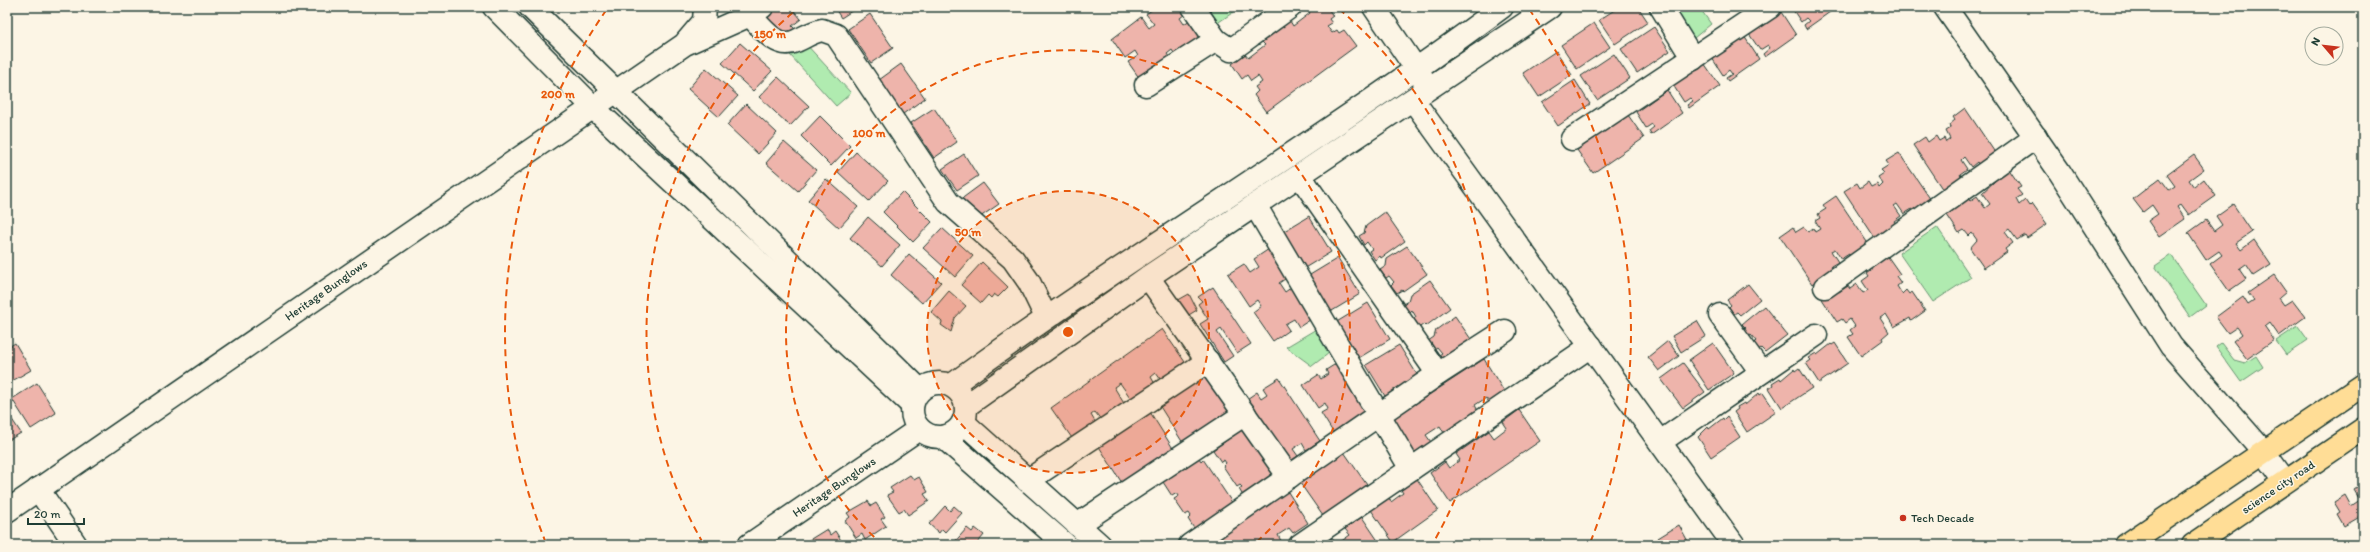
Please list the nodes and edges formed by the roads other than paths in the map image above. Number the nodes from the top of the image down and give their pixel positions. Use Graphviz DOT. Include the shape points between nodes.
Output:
graph roads {
  1 [pos="494,7"];
  2 [pos="530,7"];
  3 [pos="705,7"];
  4 [pos="1193,7"];
  5 [pos="1290,7"];
  6 [pos="1374,7"];
  7 [pos="1502,7"];
  8 [pos="1550,7"];
  9 [pos="1661,7"];
  10 [pos="1770,7"];
  11 [pos="1944,7"];
  12 [pos="756,11"];
  13 [pos="1216,40"];
  14 [pos="685,44"];
  15 [pos="1693,59"];
  16 [pos="1417,70"];
  17 [pos="1146,85"];
  18 [pos="614,91"];
  19 [pos="1421,94"];
  20 [pos="592,106"];
  21 [pos="2036,137"];
  22 [pos="1572,139"];
  23 [pos="1300,176"];
  24 [pos="1255,205"];
  25 [pos="1148,277"];
  26 [pos="1825,287"];
  27 [pos="1720,315"];
  28 [pos="1046,317"];
  29 [pos="1505,331"];
  30 [pos="1816,334"];
  31 [pos="1591,346"];
  32 [pos="1208,361"];
  33 [pos="1761,372"];
  34 [pos="1438,374"];
  35 [pos="952,385"];
  36 [pos="2363,385"];
  37 [pos="916,398"];
  38 [pos="965,414"];
  39 [pos="1245,414"];
  40 [pos="1379,415"];
  41 [pos="919,429"];
  42 [pos="2363,429"];
  43 [pos="943,437"];
  44 [pos="1660,442"];
  45 [pos="2264,452"];
  46 [pos="1411,469"];
  47 [pos="1288,477"];
  48 [pos="1027,481"];
  49 [pos="2285,481"];
  50 [pos="38,489"];
  51 [pos="8,507"];
  52 [pos="1077,525"];
  53 [pos="76,545"];
  54 [pos="749,545"];
  55 [pos="1066,545"];
  56 [pos="1100,545"];
  57 [pos="1190,545"];
  58 [pos="1300,545"];
  59 [pos="1734,545"];
  60 [pos="2126,545"];
  61 [pos="2193,545"];
  1 -- 20 [label="street"];
  2 -- 18 [label="street"];
  3 -- 14 [label="street" via="704,21"];
  4 -- 13 [label="street"];
  5 -- 13 [label="street" via="1231,50"];
  6 -- 16 [label="street"];
  7 -- 16 [label="street"];
  8 -- 19 [label="street"];
  9 -- 15 [label="street"];
  10 -- 15 [label="street"];
  11 -- 21 [label="street"];
  12 -- 14 [label="street"];
  12 -- 28 [label="street" via="772,38 780,42 795,42 822,30 836,35 948,202 1013,259 1029,282"];
  13 -- 17 [label="street"];
  14 -- 18 [label="street, Heritage Bunglows"];
  15 -- 22 [label="street"];
  16 -- 19 [label="street"];
  16 -- 28 [label="street"];
  18 -- 20 [label="street, Heritage Bunglows"];
  18 -- 37 [label="street"];
  19 -- 23 [label="street"];
  19 -- 31 [label="street"];
  20 -- 37 [label="street"];
  20 -- 50 [label="street, Heritage Bunglows"];
  21 -- 26 [label="street"];
  21 -- 45 [label="street" via="2171,346"];
  23 -- 24 [label="street"];
  23 -- 34 [label="street"];
  24 -- 25 [label="street"];
  24 -- 40 [label="street"];
  25 -- 32 [label="street"];
  25 -- 38 [label="street"];
  27 -- 33 [label="street"];
  28 -- 35 [label="street"];
  29 -- 34 [label="street"];
  30 -- 33 [label="street"];
  31 -- 44 [label="street"];
  31 -- 46 [label="street"];
  32 -- 39 [label="street"];
  32 -- 48 [label="street"];
  33 -- 44 [label="street"];
  34 -- 40 [label="street"];
  35 -- 37 [label="street" via="935,382"];
  35 -- 38 [label="street" via="958,390"];
  36 -- 45 [label="main road"];
  37 -- 41 [label="street" via="912,414"];
  38 -- 43 [label="street" via="958,429"];
  38 -- 48 [label="street"];
  39 -- 47 [label="street"];
  39 -- 52 [label="street"];
  40 -- 46 [label="street"];
  40 -- 47 [label="street"];
  41 -- 43 [label="street" via="930,435"];
  41 -- 54 [label="street, Heritage Bunglows"];
  42 -- 49 [label="main road, science city road"];
  43 -- 55 [label="street"];
  44 -- 59 [label="street"];
  45 -- 49 [label="street"];
  45 -- 60 [label="main road"];
  46 -- 58 [label="street"];
  47 -- 57 [label="street"];
  48 -- 52 [label="street"];
  49 -- 61 [label="main road, science city road"];
  50 -- 51 [label="street, Heritage Bunglows"];
  50 -- 53 [label="street"];
  52 -- 56 [label="street"];
}
